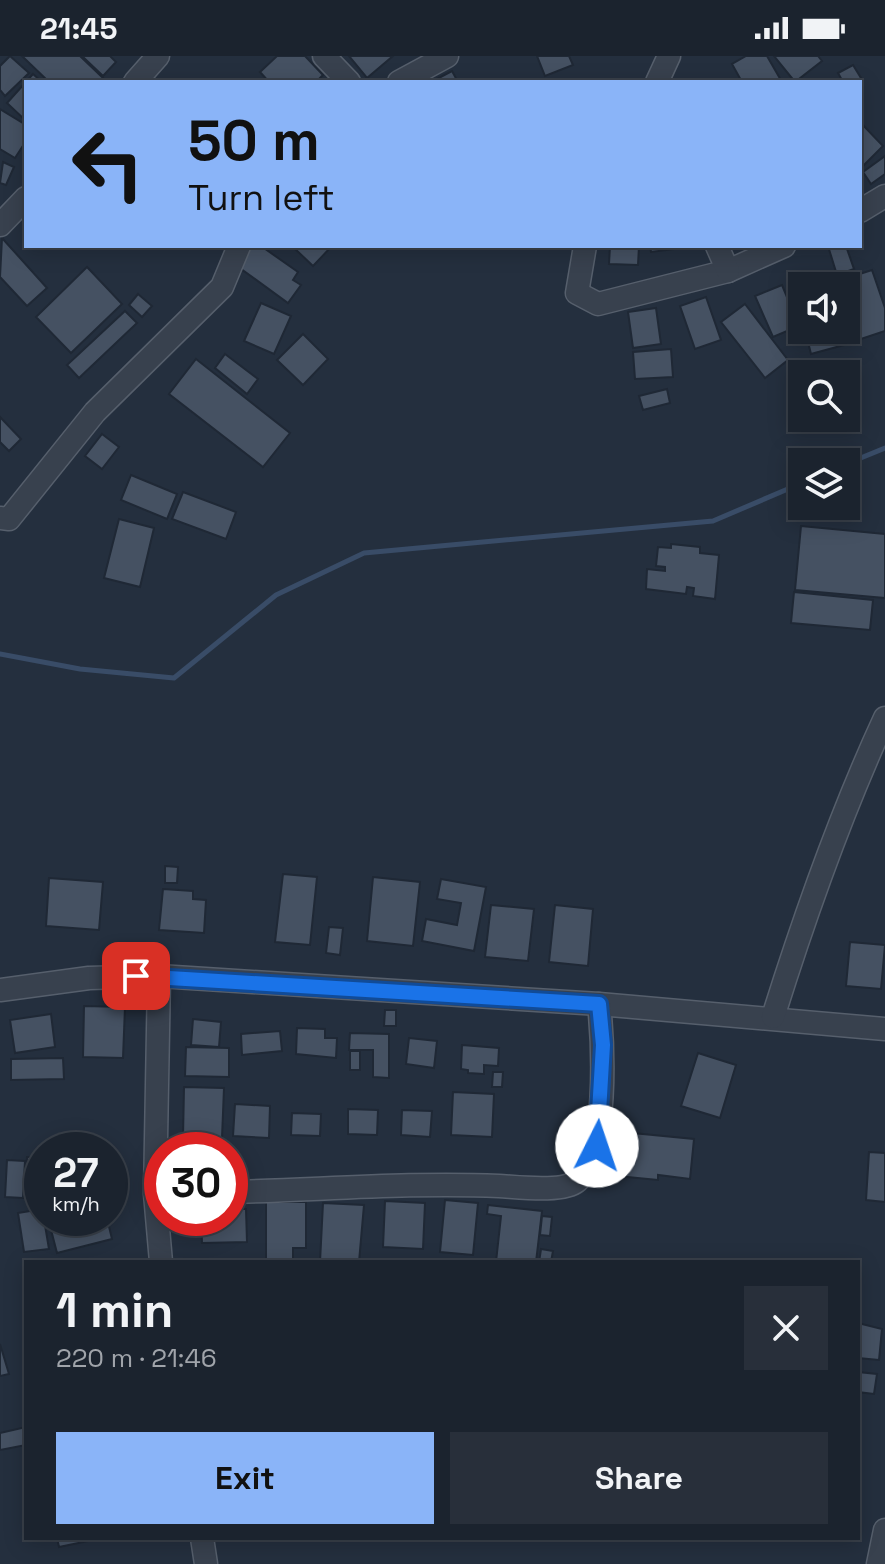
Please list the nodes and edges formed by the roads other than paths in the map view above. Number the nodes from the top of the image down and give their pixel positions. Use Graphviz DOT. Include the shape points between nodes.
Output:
graph roads {
  1 [pos="158,56"];
  2 [pos="324,56"];
  3 [pos="447,56"];
  4 [pos="669,56"];
  5 [pos="137,80"];
  6 [pos="347,80"];
  7 [pos="403,80"];
  8 [pos="658,80"];
  9 [pos="885,196"];
  10 [pos="24,200"];
  11 [pos="862,210"];
  12 [pos="0,225"];
  13 [pos="238,248"];
  14 [pos="585,248"];
  15 [pos="718,248"];
  16 [pos="780,248"];
  17 [pos="728,271"];
  18 [pos="0,518"];
  19 [pos="885,718"];
  20 [pos="159,976"];
  21 [pos="0,990"];
  22 [pos="599,1004"];
  23 [pos="773,1017"];
  24 [pos="885,1029"];
  25 [pos="158,1132"];
  26 [pos="248,1191"];
  27 [pos="160,1236"];
  28 [pos="161,1260"];
  29 [pos="885,1530"];
  30 [pos="202,1540"];
  31 [pos="206,1564"];
  32 [pos="878,1564"];
  1 -- 5 [label="street"];
  2 -- 6 [label="street"];
  3 -- 7 [label="street"];
  4 -- 8 [label="street"];
  9 -- 11 [label="street"];
  10 -- 12 [label="street"];
  13 -- 18 [label="street" via="222,287 95,412 9,519"];
  14 -- 17 [label="street" via="577,293 598,304"];
  15 -- 17 [label="street"];
  16 -- 17 [label="street"];
  19 -- 23 [label="street" via="851,790"];
  20 -- 21 [label="street" via="89,978"];
  20 -- 22 [label="street"];
  20 -- 25 [label="street"];
  22 -- 23 [label="street"];
  22 -- 26 [label="street" via="603,1045 597,1146 589,1169 575,1184"];
  23 -- 24 [label="street"];
  27 -- 28 [label="street"];
  29 -- 32 [label="street"];
  30 -- 31 [label="street"];
}
